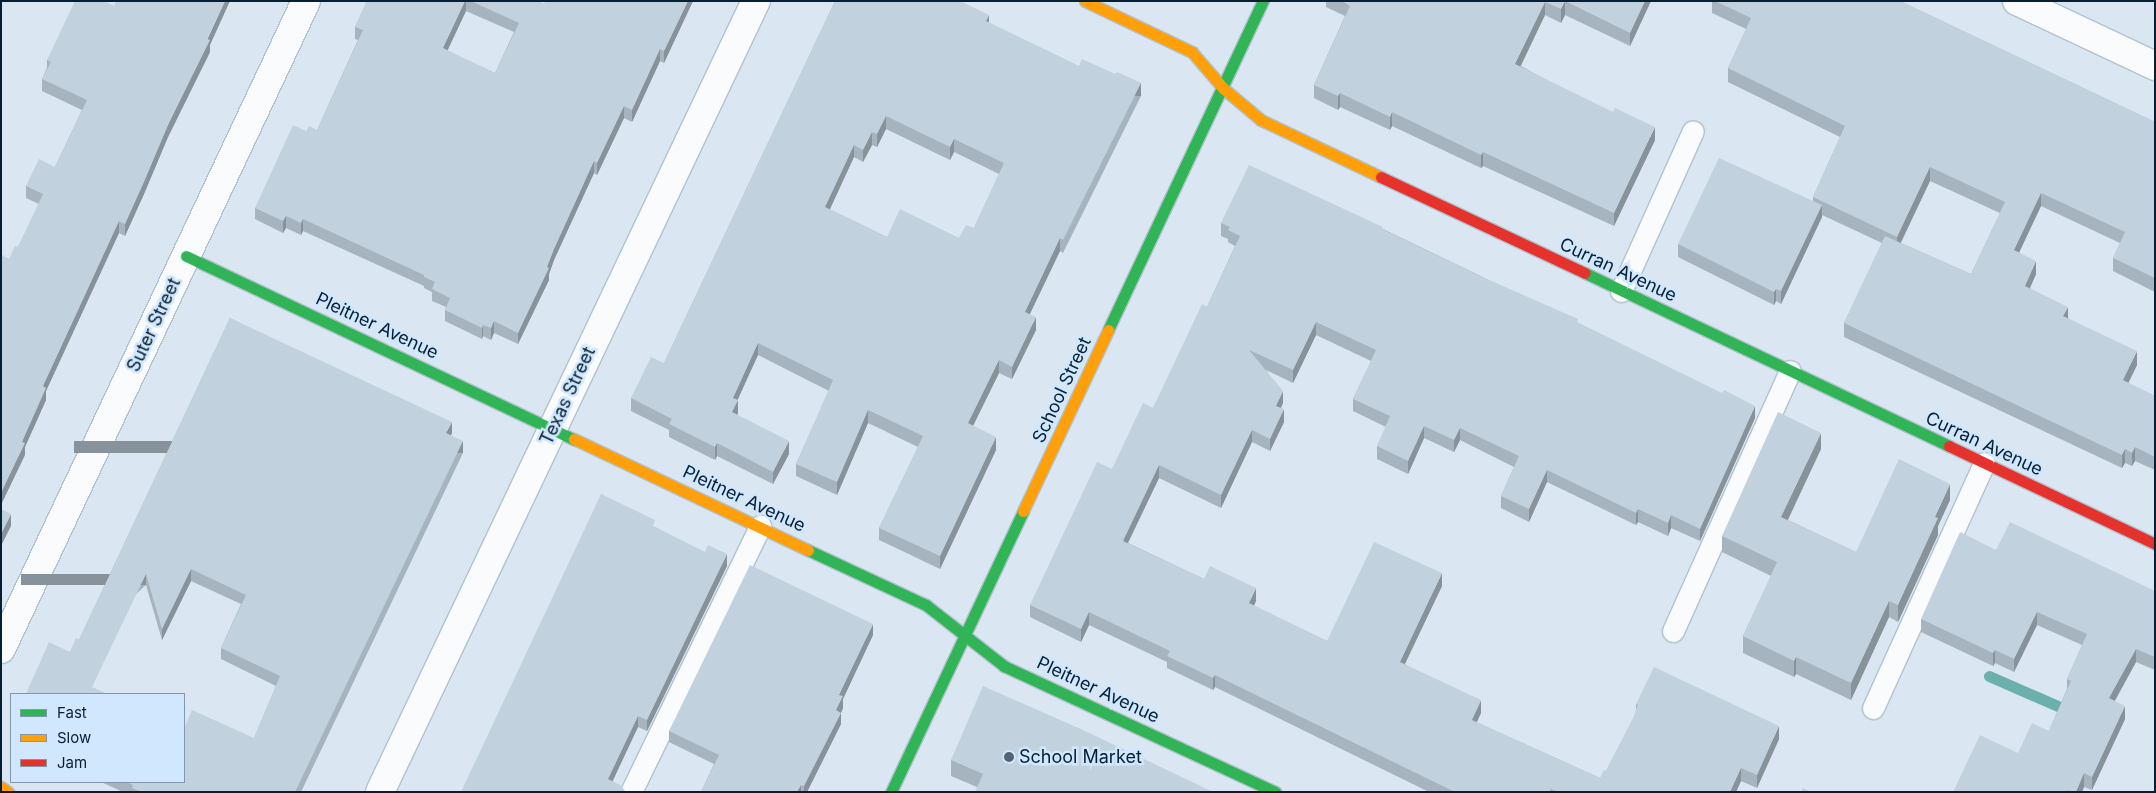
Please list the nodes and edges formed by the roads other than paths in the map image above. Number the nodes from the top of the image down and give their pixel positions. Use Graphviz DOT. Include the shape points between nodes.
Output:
graph roads {
  1 [pos="306,1"];
  2 [pos="756,1"];
  3 [pos="1085,1"];
  4 [pos="1263,1"];
  5 [pos="2016,1"];
  6 [pos="2155,66"];
  7 [pos="1223,88"];
  8 [pos="1693,131"];
  9 [pos="186,256"];
  10 [pos="1621,291"];
  11 [pos="1790,371"];
  12 [pos="553,428"];
  13 [pos="1984,463"];
  14 [pos="760,526"];
  15 [pos="2155,544"];
  16 [pos="1673,631"];
  17 [pos="966,636"];
  18 [pos="1,649"];
  19 [pos="1873,708"];
  20 [pos="1,787"];
  21 [pos="8,792"];
  22 [pos="380,792"];
  23 [pos="631,792"];
  24 [pos="891,792"];
  25 [pos="1274,792"];
  1 -- 9 [label="street, Suter Street"];
  2 -- 12 [label="street, Texas Street"];
  3 -- 7 [label="street, Curran Avenue" via="1192,52"];
  4 -- 7 [label="street, School Street"];
  5 -- 6 [label="street"];
  7 -- 10 [label="street, Curran Avenue" via="1261,120"];
  7 -- 17 [label="street, School Street"];
  8 -- 10 [label="lane"];
  9 -- 12 [label="street, Pleitner Avenue"];
  9 -- 18 [label="street, Suter Street"];
  10 -- 11 [label="street, Curran Avenue"];
  11 -- 13 [label="street, Curran Avenue"];
  11 -- 16 [label="lane"];
  12 -- 14 [label="street, Pleitner Avenue"];
  12 -- 22 [label="street, Texas Street"];
  13 -- 15 [label="street, Curran Avenue"];
  13 -- 19 [label="lane"];
  14 -- 17 [label="street, Pleitner Avenue" via="926,605"];
  14 -- 23 [label="lane"];
  17 -- 24 [label="street, School Street"];
  17 -- 25 [label="street, Pleitner Avenue" via="1004,666"];
  20 -- 21 [label="street"];
}
